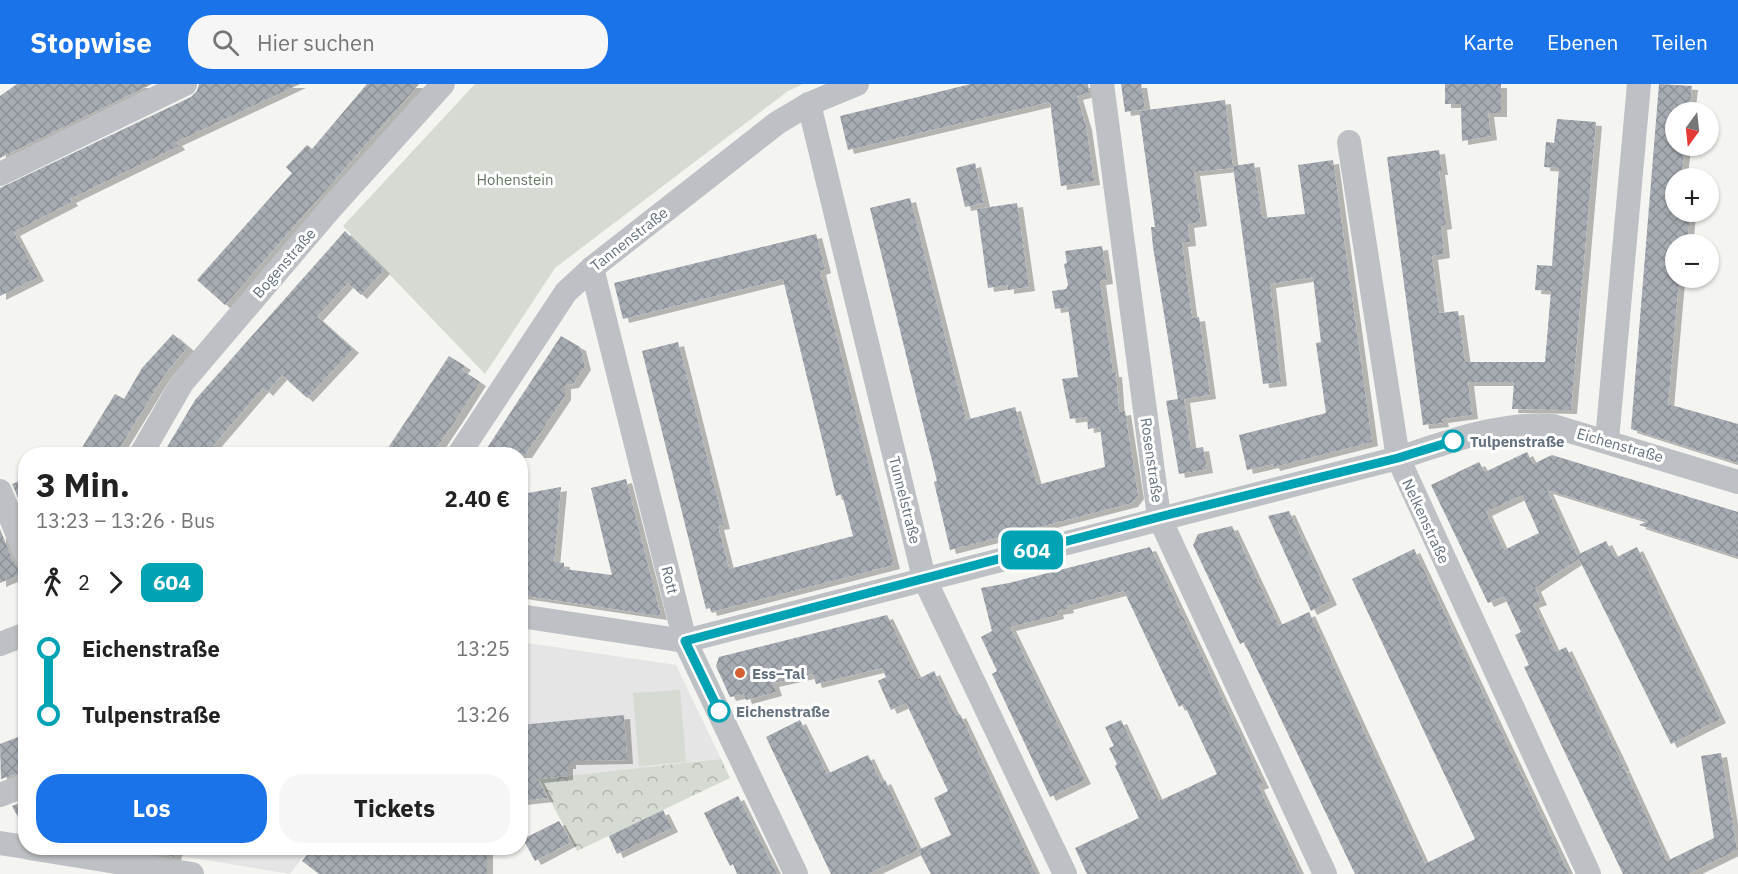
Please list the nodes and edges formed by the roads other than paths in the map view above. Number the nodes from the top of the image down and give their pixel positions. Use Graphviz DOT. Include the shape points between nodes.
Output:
graph roads {
  1 [pos="185,84"];
  2 [pos="443,84"];
  3 [pos="857,84"];
  4 [pos="1102,84"];
  5 [pos="1639,84"];
  6 [pos="808,104"];
  7 [pos="1349,142"];
  8 [pos="0,174"];
  9 [pos="592,268"];
  10 [pos="1607,440"];
  11 [pos="145,447"];
  12 [pos="464,447"];
  13 [pos="1398,458"];
  14 [pos="1738,482"];
  15 [pos="0,491"];
  16 [pos="1159,517"];
  17 [pos="18,535"];
  18 [pos="924,578"];
  19 [pos="528,617"];
  20 [pos="18,637"];
  21 [pos="685,641"];
  22 [pos="0,644"];
  23 [pos="18,788"];
  24 [pos="0,795"];
  25 [pos="0,843"];
  26 [pos="18,846"];
  27 [pos="76,855"];
  28 [pos="192,874"];
  29 [pos="796,874"];
  30 [pos="1065,874"];
  31 [pos="1325,874"];
  32 [pos="1589,874"];
  1 -- 8 [label="street"];
  2 -- 11 [label="street, Bogenstraße" via="189,375"];
  3 -- 6 [label="street, Tannenstraße"];
  4 -- 16 [label="street, Rosenstraße"];
  5 -- 10 [label="street"];
  6 -- 9 [label="street, Tannenstraße" via="777,123"];
  6 -- 18 [label="street, Tunnelstraße"];
  7 -- 13 [label="street, Nelkenstraße"];
  9 -- 12 [label="street, Tannenstraße" via="566,292"];
  9 -- 21 [label="street, Rott"];
  10 -- 13 [label="street, Eichenstraße" via="1553,426 1527,424 1500,427"];
  10 -- 14 [label="street, Eichenstraße"];
  13 -- 16 [label="street, Eichenstraße"];
  13 -- 32 [label="street, Nelkenstraße"];
  15 -- 17 [label="street"];
  16 -- 18 [label="street, Eichenstraße"];
  16 -- 31 [label="street, Rosenstraße"];
  18 -- 21 [label="street, Eichenstraße"];
  18 -- 30 [label="street, Tunnelstraße"];
  19 -- 21 [label="street, Eichenstraße"];
  20 -- 22 [label="street"];
  21 -- 29 [label="street, Rott"];
  23 -- 24 [label="street"];
  25 -- 26 [label="street"];
  27 -- 28 [label="street"];
}
